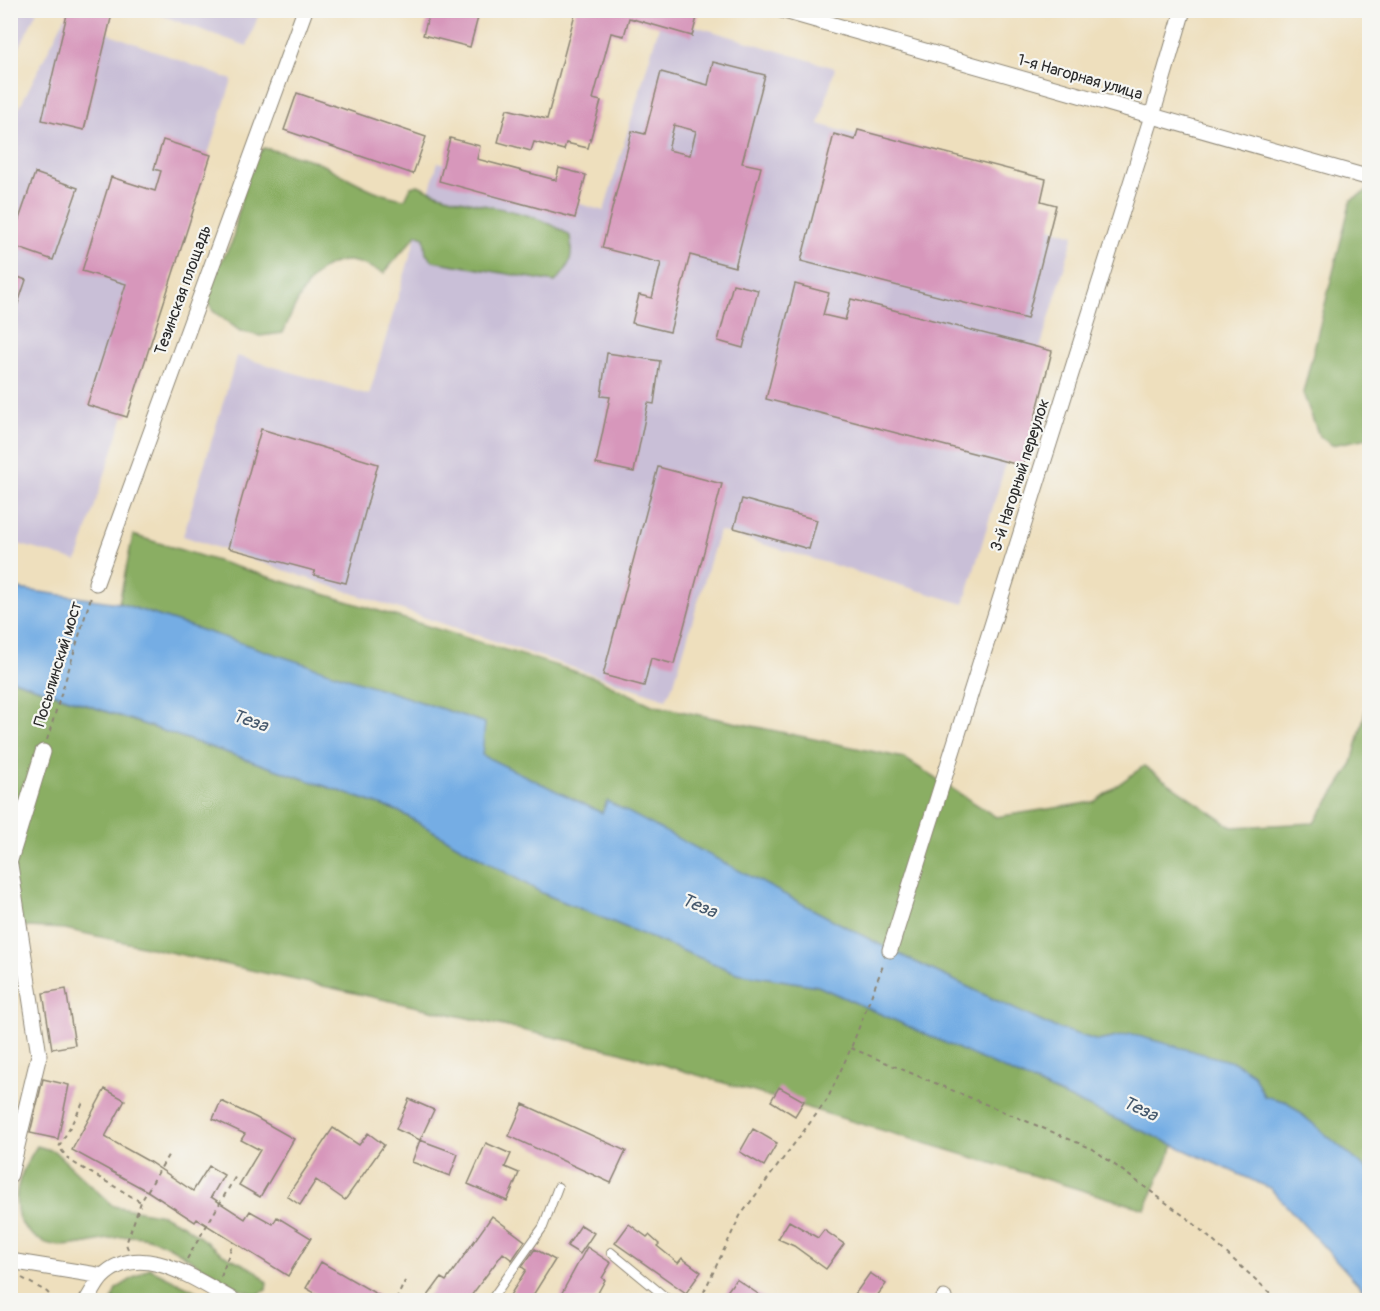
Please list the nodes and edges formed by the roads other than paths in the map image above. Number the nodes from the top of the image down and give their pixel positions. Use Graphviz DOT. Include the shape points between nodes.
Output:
graph roads {
  1 [pos="305,10"];
  2 [pos="781,10"];
  3 [pos="1183,10"];
  4 [pos="1152,116"];
  5 [pos="1370,178"];
  6 [pos="96,583"];
  7 [pos="43,752"];
  8 [pos="10,862"];
  9 [pos="890,950"];
  10 [pos="10,1175"];
  11 [pos="558,1187"];
  12 [pos="611,1252"];
  13 [pos="12,1267"];
  14 [pos="103,1276"];
  15 [pos="93,1298"];
  16 [pos="233,1300"];
  17 [pos="491,1300"];
  18 [pos="669,1300"];
  1 -- 6 [label="street, Тезинская площадь"];
  2 -- 4 [label="street, 1-я Нагорная улица"];
  3 -- 4 [label="street, 3-й Нагорный переулок"];
  4 -- 5 [label="street, 1-я Нагорная улица"];
  4 -- 9 [label="street, 3-й Нагорный переулок"];
  7 -- 8 [label="street"];
  8 -- 10 [label="street" via="39,1055"];
  11 -- 17 [label="lane" via="543,1227"];
  12 -- 18 [label="lane"];
  13 -- 14 [label="street"];
  14 -- 15 [label="street"];
  14 -- 16 [label="street" via="133,1260 165,1264"];
}
